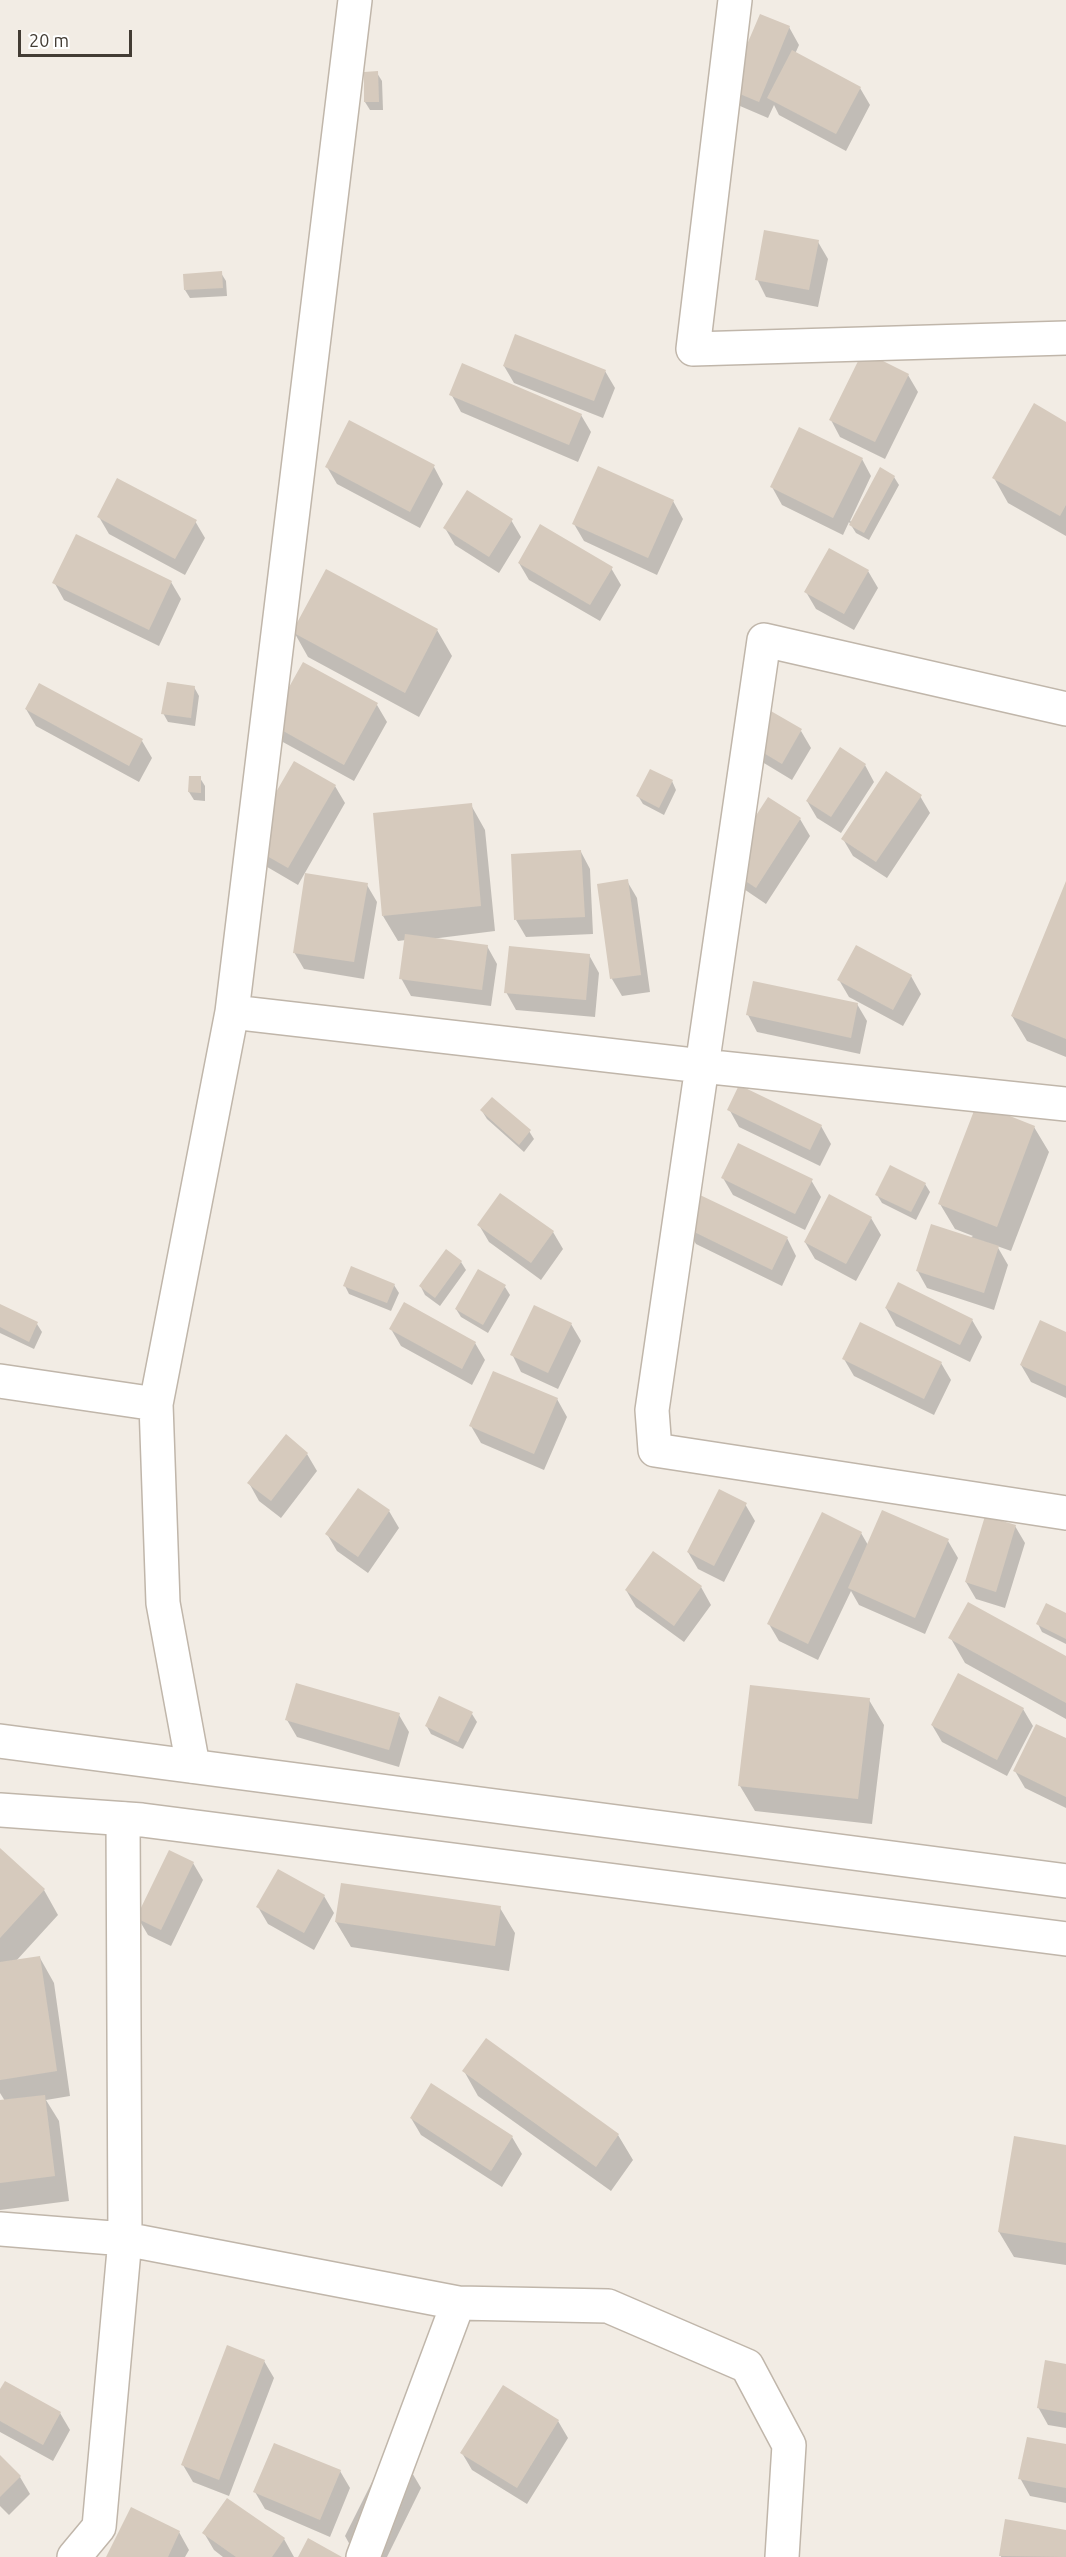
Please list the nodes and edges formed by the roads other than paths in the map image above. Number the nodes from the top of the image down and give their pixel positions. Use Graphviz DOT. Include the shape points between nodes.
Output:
graph roads {
  1 [pos="356,0"];
  2 [pos="735,0"];
  3 [pos="1066,338"];
  4 [pos="1066,709"];
  5 [pos="232,1012"];
  6 [pos="702,1066"];
  7 [pos="1066,1104"];
  8 [pos="0,1381"];
  9 [pos="156,1404"];
  10 [pos="1066,1513"];
  11 [pos="0,1742"];
  12 [pos="193,1766"];
  13 [pos="0,1810"];
  14 [pos="123,1819"];
  15 [pos="1066,1881"];
  16 [pos="1066,1939"];
  17 [pos="0,2229"];
  18 [pos="125,2239"];
  19 [pos="458,2303"];
  20 [pos="74,2557"];
  21 [pos="363,2557"];
  22 [pos="782,2557"];
  1 -- 5 [label="street"];
  2 -- 3 [label="street" via="693,349"];
  4 -- 6 [label="street" via="764,640"];
  5 -- 6 [label="street"];
  5 -- 9 [label="street"];
  6 -- 7 [label="street"];
  6 -- 10 [label="street" via="652,1410 655,1450"];
  8 -- 9 [label="street"];
  9 -- 12 [label="street" via="163,1603"];
  11 -- 12 [label="street"];
  12 -- 15 [label="street"];
  13 -- 14 [label="street"];
  14 -- 16 [label="street"];
  14 -- 18 [label="street"];
  17 -- 18 [label="street"];
  18 -- 19 [label="street"];
  18 -- 20 [label="street" via="99,2527"];
  19 -- 21 [label="street"];
  19 -- 22 [label="street" via="608,2306 747,2366 789,2445"];
}
